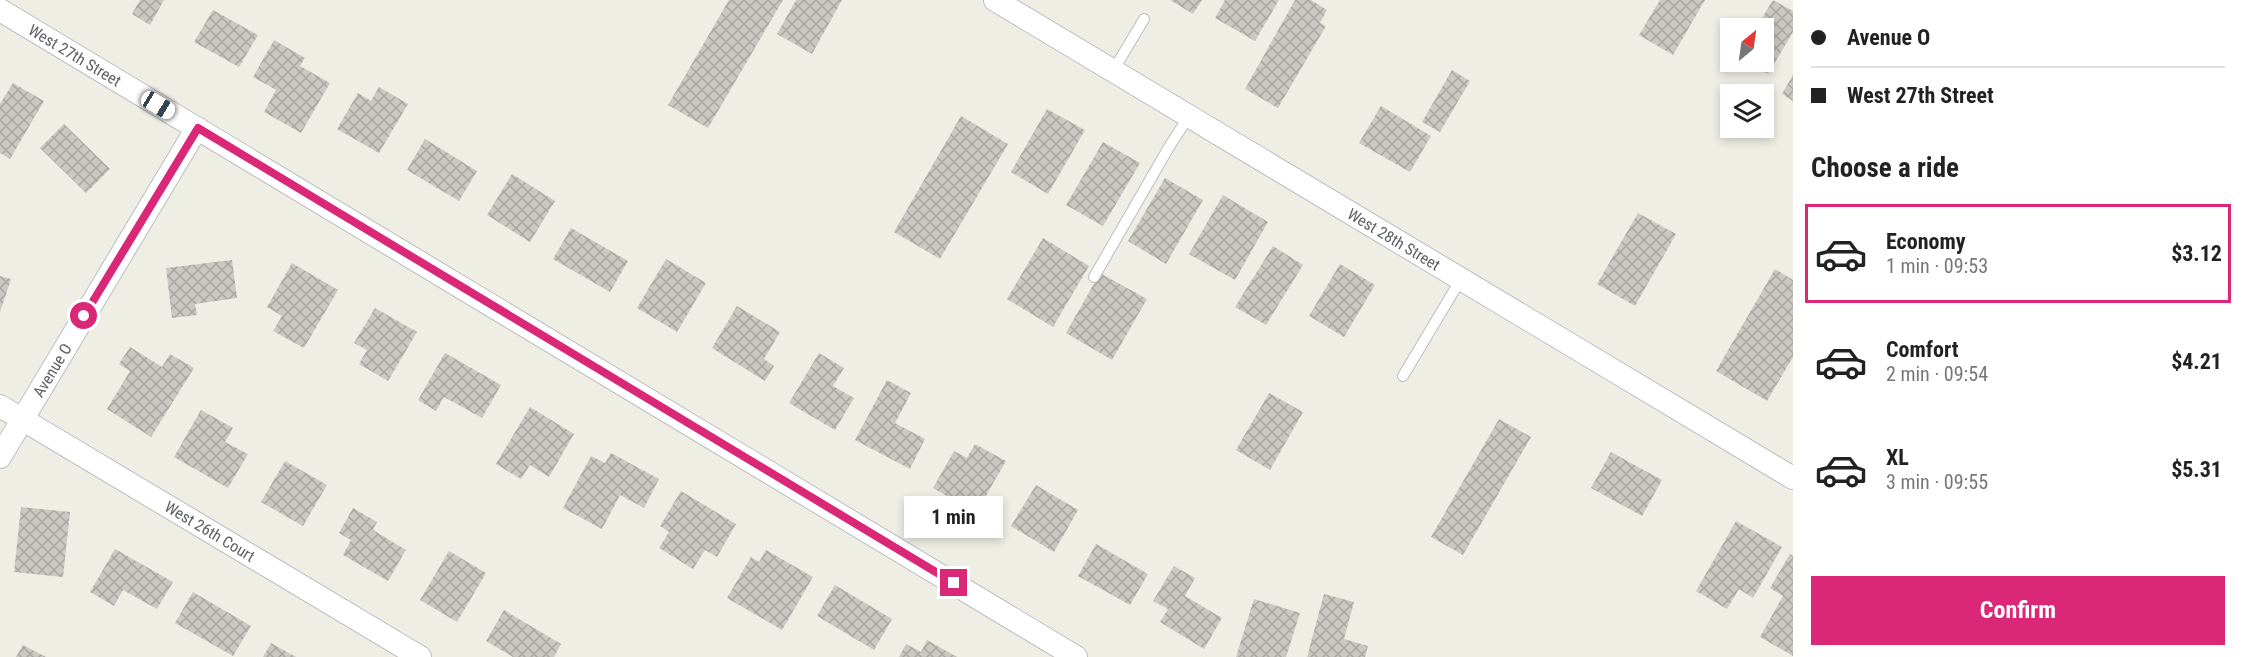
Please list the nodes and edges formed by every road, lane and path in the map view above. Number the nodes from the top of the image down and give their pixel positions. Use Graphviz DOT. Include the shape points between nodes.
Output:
graph roads {
  1 [pos="995,0"];
  2 [pos="0,10"];
  3 [pos="1144,19"];
  4 [pos="1113,71"];
  5 [pos="1189,116"];
  6 [pos="198,128"];
  7 [pos="1094,277"];
  8 [pos="1461,279"];
  9 [pos="1403,376"];
  10 [pos="0,406"];
  11 [pos="13,424"];
  12 [pos="0,457"];
  13 [pos="1793,478"];
  14 [pos="392,657"];
  15 [pos="420,657"];
  16 [pos="1076,657"];
  1 -- 4 [label="street, West 28th Street"];
  2 -- 6 [label="street, West 27th Street"];
  3 -- 4 [label="lane"];
  4 -- 5 [label="street, West 28th Street"];
  5 -- 7 [label="lane"];
  5 -- 8 [label="street, West 28th Street"];
  6 -- 11 [label="street, Avenue O"];
  6 -- 16 [label="street, West 27th Street"];
  8 -- 9 [label="lane"];
  8 -- 13 [label="street, West 28th Street"];
  10 -- 11 [label="street, West 26th Court"];
  11 -- 12 [label="street, Avenue O"];
  11 -- 14 [label="street, West 26th Court"];
  11 -- 15 [label="street, West 26th Court"];
}
